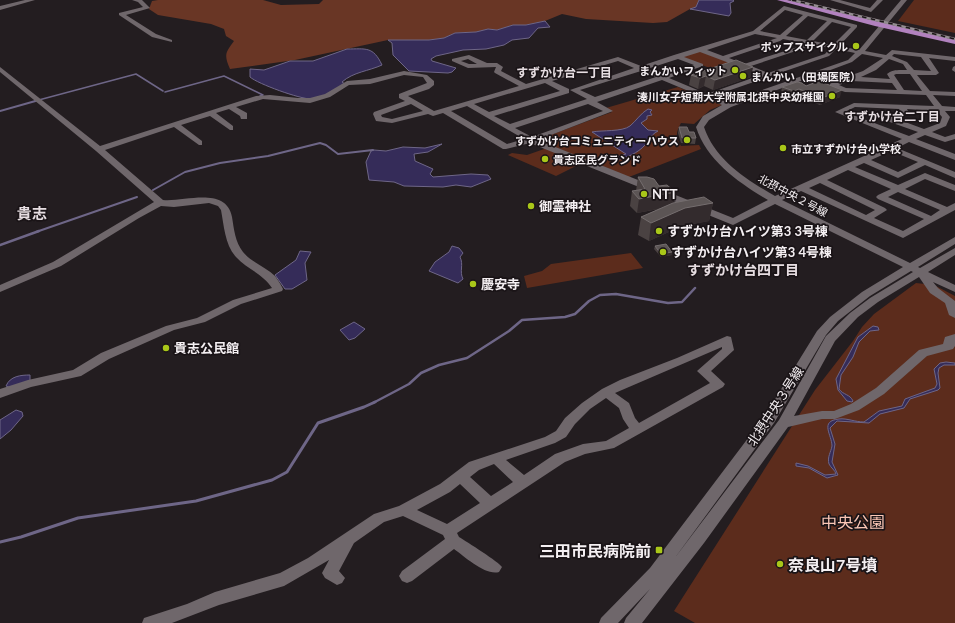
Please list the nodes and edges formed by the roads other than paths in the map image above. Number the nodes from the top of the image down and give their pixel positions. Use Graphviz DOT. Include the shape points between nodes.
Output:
graph roads {
  1 [pos="32,0"];
  2 [pos="140,0"];
  3 [pos="780,0"];
  4 [pos="786,0"];
  5 [pos="799,0"];
  6 [pos="806,0"];
  7 [pos="833,0"];
  8 [pos="880,0"];
  9 [pos="904,0"];
  10 [pos="848,2"];
  11 [pos="0,8"];
  12 [pos="807,14"];
  13 [pos="831,20"];
  14 [pos="755,32"];
  15 [pos="955,35"];
  16 [pos="782,37"];
  17 [pos="170,41"];
  18 [pos="808,42"];
  19 [pos="955,42"];
  20 [pos="835,47"];
  21 [pos="699,49"];
  22 [pos="860,52"];
  23 [pos="676,56"];
  24 [pos="923,56"];
  25 [pos="723,58"];
  26 [pos="889,58"];
  27 [pos="955,59"];
  28 [pos="485,65"];
  29 [pos="745,66"];
  30 [pos="0,68"];
  31 [pos="640,68"];
  32 [pos="912,72"];
  33 [pos="768,75"];
  34 [pos="663,78"];
  35 [pos="850,78"];
  36 [pos="546,81"];
  37 [pos="895,82"];
  38 [pos="527,86"];
  39 [pos="946,86"];
  40 [pos="902,92"];
  41 [pos="928,94"];
  42 [pos="954,94"];
  43 [pos="707,96"];
  44 [pos="412,102"];
  45 [pos="469,104"];
  46 [pos="728,105"];
  47 [pos="229,106"];
  48 [pos="902,107"];
  49 [pos="940,109"];
  50 [pos="955,110"];
  51 [pos="445,111"];
  52 [pos="210,112"];
  53 [pos="428,112"];
  54 [pos="488,115"];
  55 [pos="244,117"];
  56 [pos="175,124"];
  57 [pos="509,127"];
  58 [pos="230,128"];
  59 [pos="925,133"];
  60 [pos="955,136"];
  61 [pos="531,140"];
  62 [pos="910,140"];
  63 [pos="199,143"];
  64 [pos="891,148"];
  65 [pos="99,149"];
  66 [pos="955,157"];
  67 [pos="864,160"];
  68 [pos="925,162"];
  69 [pos="848,167"];
  70 [pos="955,175"];
  71 [pos="820,180"];
  72 [pos="801,188"];
  73 [pos="897,188"];
  74 [pos="955,188"];
  75 [pos="775,200"];
  76 [pos="160,203"];
  77 [pos="951,208"];
  78 [pos="867,218"];
  79 [pos="931,219"];
  80 [pos="955,240"];
  81 [pos="955,251"];
  82 [pos="915,269"];
  83 [pos="0,289"];
  84 [pos="955,289"];
  85 [pos="955,315"];
  86 [pos="955,338"];
  87 [pos="606,392"];
  88 [pos="0,394"];
  89 [pos="784,423"];
  90 [pos="637,429"];
  91 [pos="495,458"];
  92 [pos="460,476"];
  93 [pos="523,482"];
  94 [pos="491,504"];
  95 [pos="404,510"];
  96 [pos="451,536"];
  97 [pos="349,538"];
  98 [pos="494,567"];
  99 [pos="407,576"];
  100 [pos="336,578"];
  101 [pos="150,623"];
  102 [pos="607,623"];
  103 [pos="632,623"];
  1 -- 11 [label="street"];
  2 -- 17 [label="street" via="147,8 122,14 154,36"];
  3 -- 19 [label="main road"];
  4 -- 19 [label="main road"];
  5 -- 15 [label="main road"];
  6 -- 15 [label="main road"];
  7 -- 10 [label="street"];
  8 -- 10 [label="street" via="871,10"];
  9 -- 22 [label="street, 北摂中央２号線"];
  12 -- 13 [label="street"];
  12 -- 14 [label="street" via="784,8"];
  12 -- 16 [label="street"];
  13 -- 18 [label="street"];
  13 -- 20 [label="street" via="855,26"];
  14 -- 16 [label="street"];
  14 -- 21 [label="street"];
  16 -- 18 [label="street"];
  16 -- 25 [label="street"];
  18 -- 20 [label="street"];
  18 -- 29 [label="street" via="803,47"];
  20 -- 22 [label="street"];
  20 -- 33 [label="street" via="826,55"];
  21 -- 23 [label="street"];
  21 -- 25 [label="street"];
  22 -- 26 [label="street"];
  22 -- 46 [label="street, 北摂中央２号線" via="850,61"];
  23 -- 31 [label="street"];
  23 -- 34 [label="street" via="701,65"];
  24 -- 26 [label="street" via="892,52"];
  24 -- 27 [label="street"];
  24 -- 32 [label="street" via="936,73"];
  25 -- 29 [label="street"];
  26 -- 32 [label="street" via="905,63"];
  26 -- 35 [label="street" via="876,68"];
  28 -- 38 [label="street" via="497,65 500,67 498,72"];
  29 -- 33 [label="street"];
  30 -- 65 [label="street"];
  31 -- 34 [label="street"];
  31 -- 34 [label="street" via="574,90 595,100"];
  31 -- 36 [label="street" via="618,59"];
  32 -- 37 [label="street" via="890,74"];
  32 -- 41 [label="street"];
  33 -- 43 [label="street"];
  34 -- 43 [label="street"];
  35 -- 37 [label="street"];
  35 -- 40 [label="street" via="833,85 844,90"];
  36 -- 38 [label="street"];
  36 -- 54 [label="street" via="566,91"];
  37 -- 40 [label="street"];
  38 -- 45 [label="street"];
  39 -- 42 [label="street"];
  40 -- 41 [label="street"];
  41 -- 42 [label="street"];
  41 -- 49 [label="street"];
  43 -- 46 [label="street"];
  44 -- 47 [label="street" via="402,96 431,84 425,76 407,73 393,74 372,81 347,83 339,90 310,101 269,96"];
  44 -- 53 [label="street"];
  44 -- 53 [label="street" via="377,114 379,119 387,122"];
  45 -- 51 [label="street"];
  45 -- 54 [label="street"];
  46 -- 75 [label="street, 北摂中央２号線" via="706,118 700,127 704,139 725,165"];
  47 -- 52 [label="street"];
  47 -- 55 [label="street"];
  48 -- 49 [label="street"];
  48 -- 59 [label="street" via="905,113 890,119"];
  48 -- 62 [label="street" via="854,105 839,112"];
  49 -- 50 [label="street"];
  49 -- 59 [label="street" via="946,117 943,124"];
  51 -- 53 [label="street" via="432,114"];
  51 -- 61 [label="street" via="506,147"];
  52 -- 56 [label="street"];
  52 -- 58 [label="street"];
  54 -- 57 [label="street"];
  56 -- 63 [label="street"];
  56 -- 65 [label="street"];
  57 -- 61 [label="street"];
  57 -- 61 [label="street" via="589,101 609,111"];
  59 -- 60 [label="street" via="945,140"];
  59 -- 62 [label="street"];
  61 -- 75 [label="street" via="733,222"];
  62 -- 64 [label="street"];
  62 -- 66 [label="street"];
  64 -- 67 [label="street"];
  64 -- 68 [label="street"];
  65 -- 76 [label="street"];
  67 -- 68 [label="street" via="898,175"];
  67 -- 69 [label="street"];
  68 -- 70 [label="street"];
  69 -- 71 [label="street"];
  69 -- 73 [label="street"];
  71 -- 72 [label="street"];
  71 -- 78 [label="street" via="882,210"];
  72 -- 75 [label="street"];
  72 -- 78 [label="street"];
  73 -- 74 [label="street" via="925,176"];
  73 -- 77 [label="street"];
  73 -- 79 [label="street" via="881,197"];
  75 -- 82 [label="street, 北摂中央２号線"];
  76 -- 83 [label="street" via="64,260"];
  76 -- 88 [label="street" via="210,200 221,204 226,209 232,242 240,255 272,278 278,289 237,302 201,320 170,328 104,356 77,373 28,384"];
  77 -- 79 [label="street"];
  78 -- 79 [label="street" via="903,235"];
  80 -- 82 [label="street, 北摂中央３号線"];
  81 -- 82 [label="street, 北摂中央３号線"];
  82 -- 84 [label="street, 北摂中央２号線"];
  82 -- 85 [label="street" via="935,291 953,304"];
  82 -- 89 [label="street, 北摂中央３号線" via="854,315 830,339"];
  82 -- 102 [label="street, 北摂中央３号線" via="866,294 845,309 821,333 769,420 655,574"];
  86 -- 89 [label="street" via="949,340 949,346 923,354 880,391 855,407 835,415 822,415"];
  87 -- 90 [label="street" via="625,406 629,419"];
  87 -- 90 [label="street" via="727,340 728,350 704,371 719,384"];
  87 -- 91 [label="street" via="586,406 561,434"];
  89 -- 103 [label="street, 北摂中央３号線" via="699,539"];
  90 -- 93 [label="street" via="609,445 560,458"];
  91 -- 92 [label="street" via="474,466"];
  91 -- 93 [label="street"];
  92 -- 94 [label="street"];
  92 -- 95 [label="street" via="445,488"];
  93 -- 94 [label="street"];
  94 -- 96 [label="street"];
  95 -- 96 [label="street"];
  95 -- 97 [label="street" via="378,518"];
  96 -- 98 [label="street" via="479,559"];
  96 -- 99 [label="street" via="422,567"];
  97 -- 100 [label="street" via="330,573"];
  97 -- 101 [label="street" via="284,579 256,586"];
}
